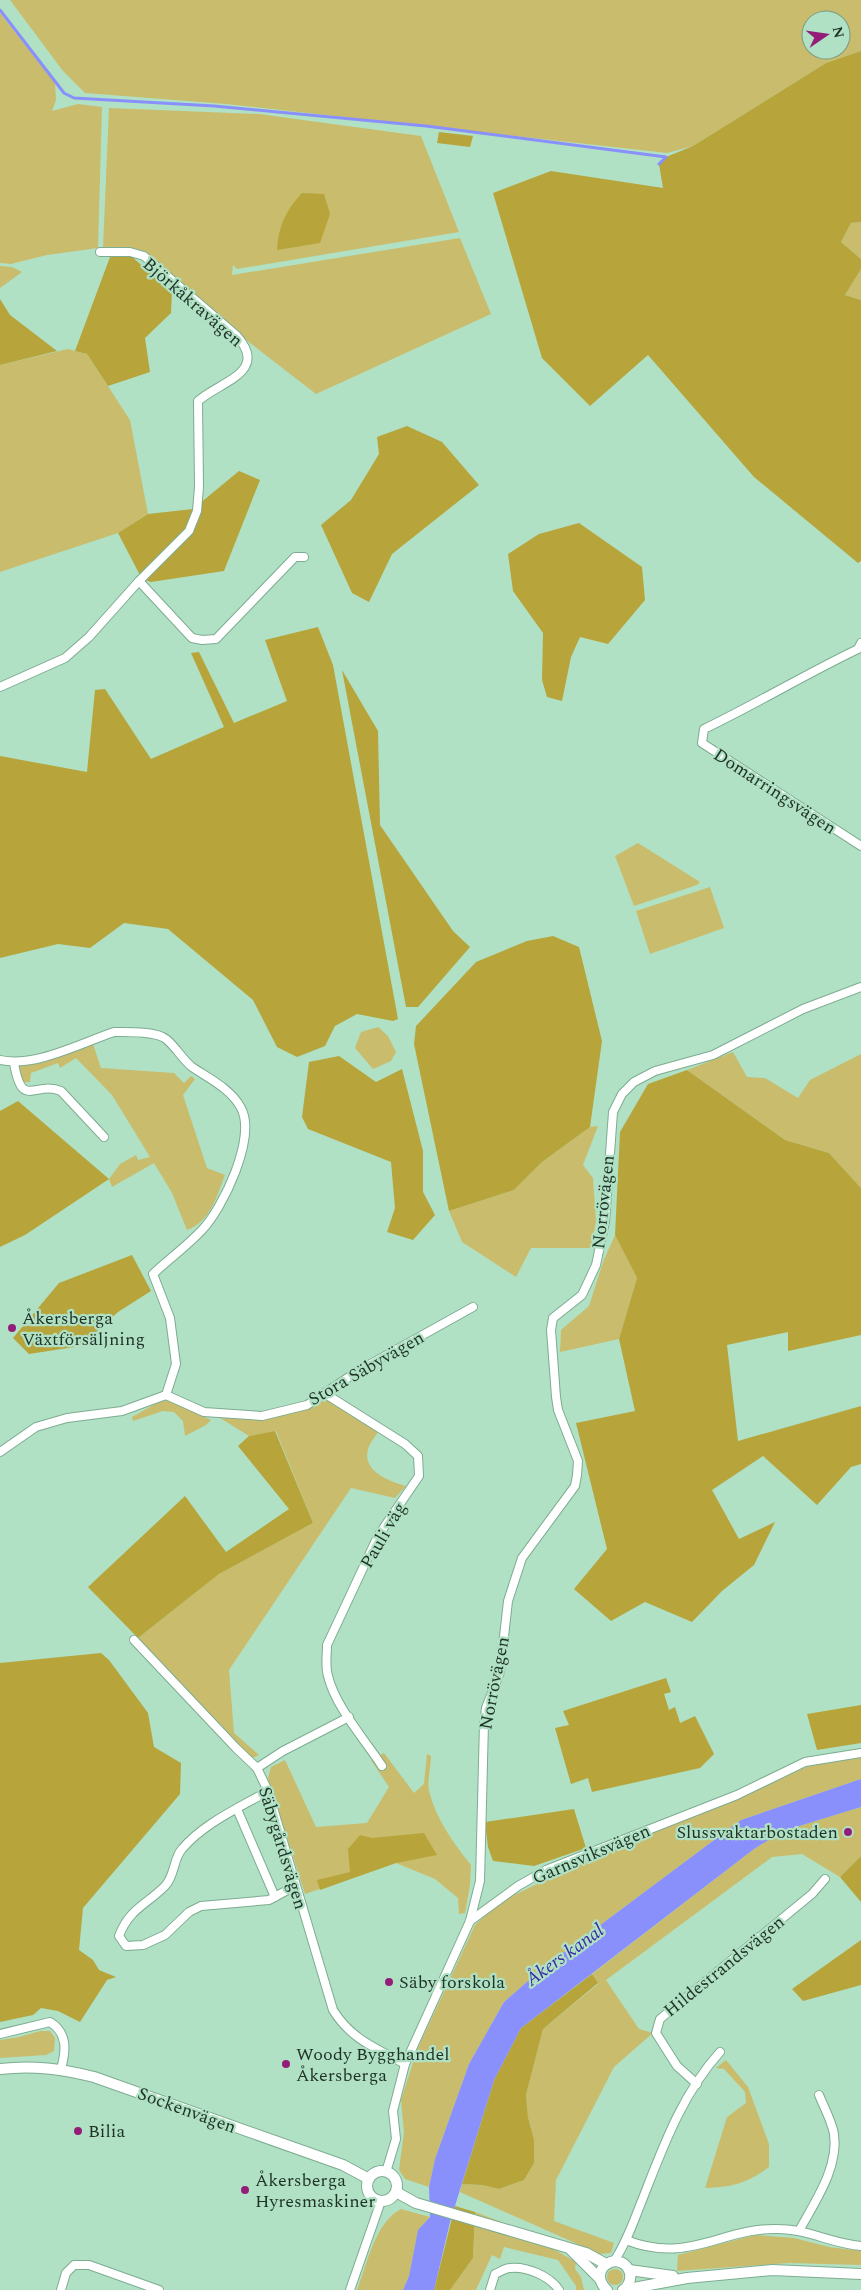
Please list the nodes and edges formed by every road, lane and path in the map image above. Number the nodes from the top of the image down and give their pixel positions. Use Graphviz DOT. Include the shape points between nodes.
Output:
graph roads {
  1 [pos="100,252"];
  2 [pos="304,557"];
  3 [pos="139,581"];
  4 [pos="861,643"];
  5 [pos="0,687"];
  6 [pos="861,846"];
  7 [pos="861,987"];
  8 [pos="0,1060"];
  9 [pos="14,1064"];
  10 [pos="104,1137"];
  11 [pos="473,1307"];
  12 [pos="324,1393"];
  13 [pos="166,1395"];
  14 [pos="0,1452"];
  15 [pos="134,1640"];
  16 [pos="349,1717"];
  17 [pos="861,1753"];
  18 [pos="382,1766"];
  19 [pos="257,1768"];
  20 [pos="268,1791"];
  21 [pos="237,1809"];
  22 [pos="825,1879"];
  23 [pos="295,1886"];
  24 [pos="275,1897"];
  25 [pos="470,1921"];
  26 [pos="0,2034"];
  27 [pos="720,2052"];
  28 [pos="405,2064"];
  29 [pos="0,2069"];
  30 [pos="61,2069"];
  31 [pos="697,2084"];
  32 [pos="819,2095"];
  33 [pos="386,2172"];
  34 [pos="369,2179"];
  35 [pos="396,2192"];
  36 [pos="380,2201"];
  37 [pos="799,2232"];
  38 [pos="626,2240"];
  39 [pos="861,2246"];
  40 [pos="572,2250"];
  41 [pos="618,2265"];
  42 [pos="861,2274"];
  43 [pos="687,2278"];
  44 [pos="602,2285"];
  45 [pos="624,2289"];
  46 [pos="61,2290"];
  47 [pos="159,2290"];
  48 [pos="350,2290"];
  49 [pos="490,2290"];
  50 [pos="560,2290"];
  1 -- 3 [label="street, Björkåkravägen" via="130,252 144,256 236,335 246,346 248,358 242,374 198,401 197,511 189,531"];
  2 -- 3 [label="street" via="295,557 216,639 192,638"];
  3 -- 5 [label="street, Björkåkravägen" via="66,658"];
  4 -- 6 [label="street, Domarringsvägen" via="858,649 808,672 704,729 702,743"];
  7 -- 25 [label="street, Norrövägen" via="803,1010 713,1055 655,1072 634,1082 622,1094 612,1112 605,1222 596,1265 582,1295 553,1318 550,1330 556,1397 578,1461 577,1475 575,1486 522,1558 508,1601 500,1672 486,1708 484,1723 480,1881"];
  8 -- 9 [label="street"];
  9 -- 10 [label="street" via="17,1084 33,1092 54,1089 61,1092"];
  9 -- 13 [label="street" via="114,1032 140,1033 166,1039 191,1066 230,1093 242,1109 247,1126 242,1157 220,1204 203,1230 153,1274 176,1364"];
  11 -- 12 [label="street, Stora Säbyvägen"];
  12 -- 13 [label="street, Stora Säbyvägen" via="307,1405 262,1416 204,1412"];
  12 -- 16 [label="street, Pauli väg" via="405,1444 418,1456 419,1463 419,1476 378,1536 327,1645 329,1680"];
  13 -- 14 [label="street" via="122,1411 67,1418 36,1427"];
  15 -- 19 [label="street, Säbygårdsvägen"];
  16 -- 18 [label="street, Pauli väg"];
  16 -- 19 [label="street"];
  17 -- 25 [label="street, Garnsviksvägen" via="805,1762 737,1794 546,1870"];
  19 -- 20 [label="street, Säbygårdsvägen"];
  20 -- 21 [label="street"];
  20 -- 23 [label="street, Säbygårdsvägen"];
  21 -- 24 [label="street"];
  21 -- 24 [label="street" via="202,1831 180,1850 166,1886 125,1920 118,1936 126,1946 143,1946 165,1935 189,1912 201,1906"];
  22 -- 31 [label="street, Hildestrandsvägen" via="812,1894 660,2020 656,2034 677,2066"];
  23 -- 24 [label="street"];
  23 -- 28 [label="street, Säbygårdsvägen" via="333,2010 343,2026 358,2039"];
  25 -- 28 [label="street, Norrövägen"];
  26 -- 30 [label="street" via="50,2022 57,2026 65,2040"];
  27 -- 31 [label="street"];
  28 -- 33 [label="street, Norrövägen" via="392,2111 396,2139"];
  29 -- 30 [label="street, Sockenvägen" via="24,2066"];
  30 -- 34 [label="street, Sockenvägen" via="135,2091 343,2165"];
  31 -- 38 [label="street" via="672,2126"];
  32 -- 37 [label="street" via="834,2134 832,2162"];
  33 -- 34 [label="street" via="378,2172"];
  33 -- 35 [label="street" via="396,2180"];
  34 -- 36 [label="street" via="369,2193"];
  35 -- 36 [label="street"];
  35 -- 40 [label="street" via="416,2203"];
  36 -- 48 [label="street"];
  37 -- 38 [label="street" via="762,2229 692,2248 644,2247"];
  37 -- 39 [label="street"];
  38 -- 41 [label="street"];
  40 -- 41 [label="street"];
  40 -- 44 [label="street"];
  41 -- 43 [label="street"];
  41 -- 44 [label="street" via="602,2268"];
  41 -- 45 [label="street" via="630,2281"];
  42 -- 43 [label="street" via="772,2270"];
  43 -- 45 [label="street"];
  46 -- 47 [label="street" via="66,2273 74,2265 89,2265"];
  49 -- 50 [label="street" via="495,2274 507,2268 520,2268 546,2277"];
}
